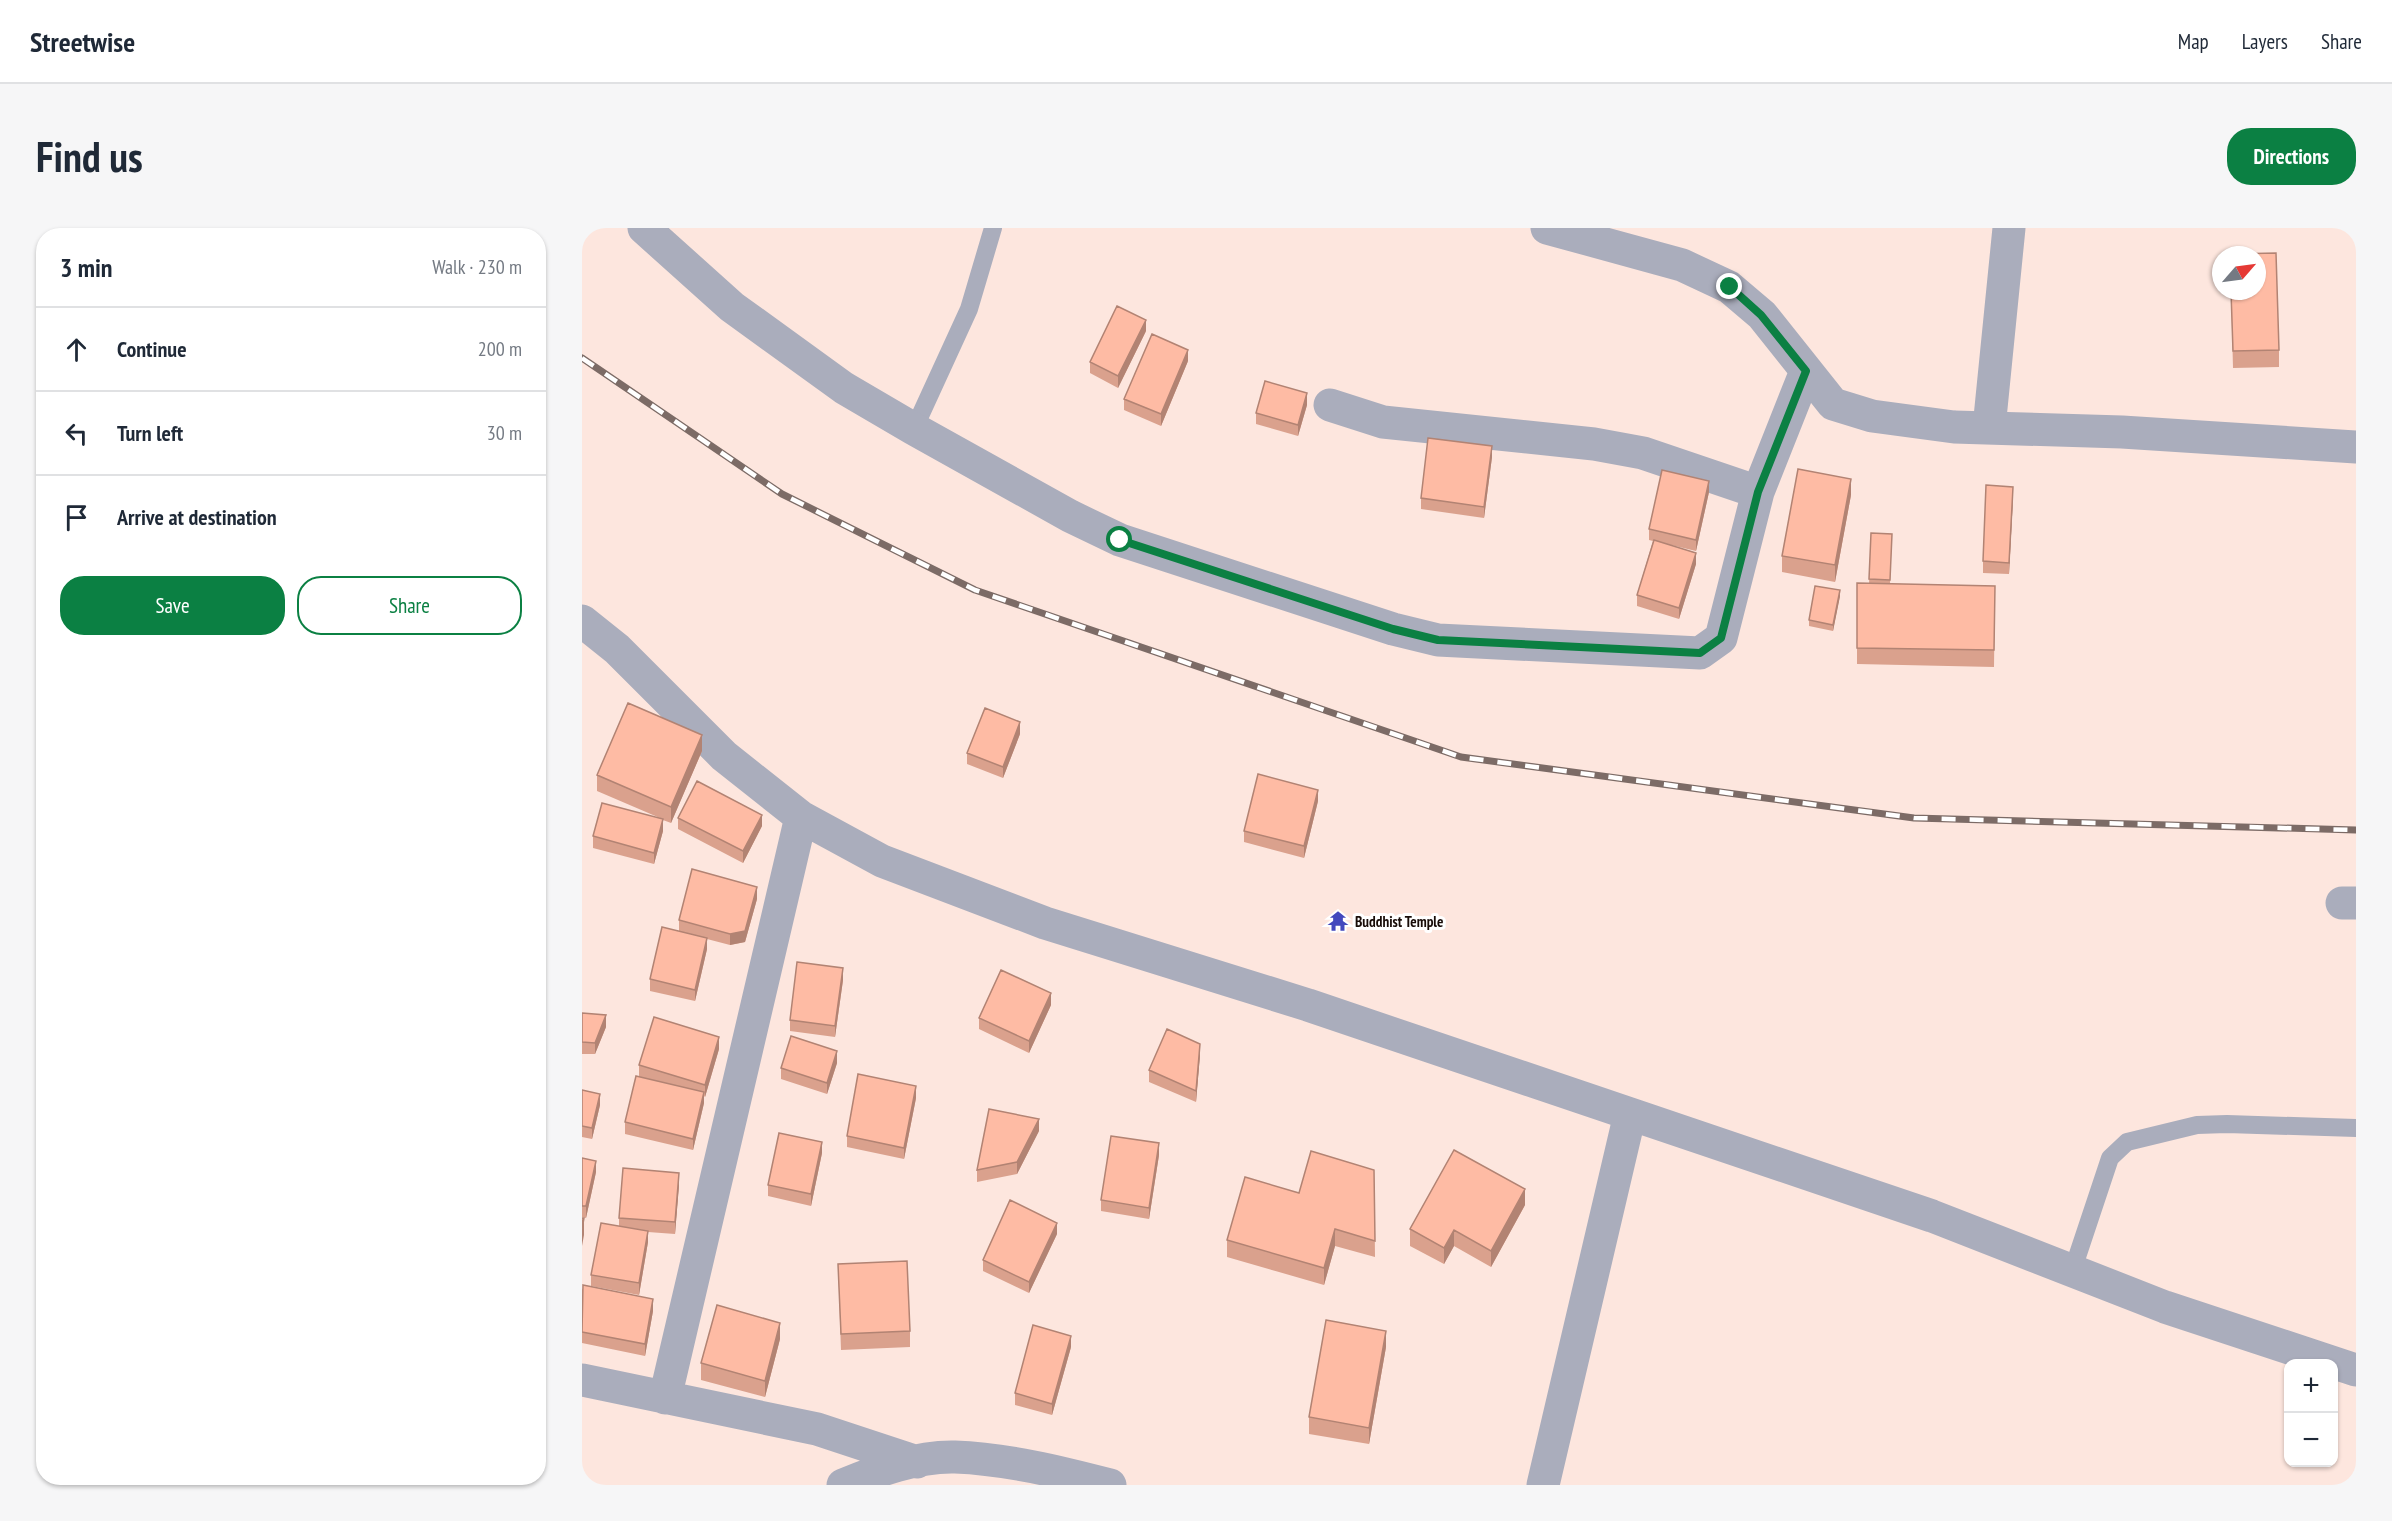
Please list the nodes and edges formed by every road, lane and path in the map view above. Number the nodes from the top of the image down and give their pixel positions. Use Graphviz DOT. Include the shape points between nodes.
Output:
graph roads {
  1 [pos="644,228"];
  2 [pos="993,228"];
  3 [pos="1547,228"];
  4 [pos="2009,228"];
  5 [pos="1604,235"];
  6 [pos="1806,371"];
  7 [pos="1330,405"];
  8 [pos="1989,428"];
  9 [pos="914,429"];
  10 [pos="2356,447"];
  11 [pos="1758,492"];
  12 [pos="584,632"];
  13 [pos="801,817"];
  14 [pos="1630,1114"];
  15 [pos="2356,1128"];
  16 [pos="2073,1269"];
  17 [pos="2356,1370"];
  18 [pos="582,1380"];
  19 [pos="665,1398"];
  20 [pos="917,1462"];
  21 [pos="843,1485"];
  22 [pos="1110,1485"];
  23 [pos="1543,1485"];
  1 -- 9 [label="street" via="732,307 779,342 844,388"];
  2 -- 9 [label="lane" via="969,309"];
  3 -- 5 [label="street"];
  4 -- 8 [label="street"];
  5 -- 6 [label="street" via="1730,287 1761,315"];
  6 -- 8 [label="street" via="1833,404 1872,416"];
  6 -- 11 [label="street"];
  7 -- 11 [label="street" via="1383,422 1594,444 1643,453"];
  8 -- 10 [label="street"];
  9 -- 11 [label="street" via="1120,540 1393,629 1438,640 1700,653 1721,638"];
  12 -- 13 [label="street" via="617,649 724,756"];
  13 -- 14 [label="street" via="882,861 1045,923 1308,1005"];
  13 -- 19 [label="street"];
  14 -- 16 [label="street" via="1932,1216"];
  14 -- 23 [label="street"];
  15 -- 16 [label="lane" via="2197,1125 2127,1142 2110,1158"];
  16 -- 17 [label="street" via="2165,1306"];
  18 -- 19 [label="street"];
  19 -- 20 [label="street" via="817,1429"];
  20 -- 21 [label="street" via="881,1469"];
  20 -- 22 [label="street" via="953,1457 1050,1469"];
}
